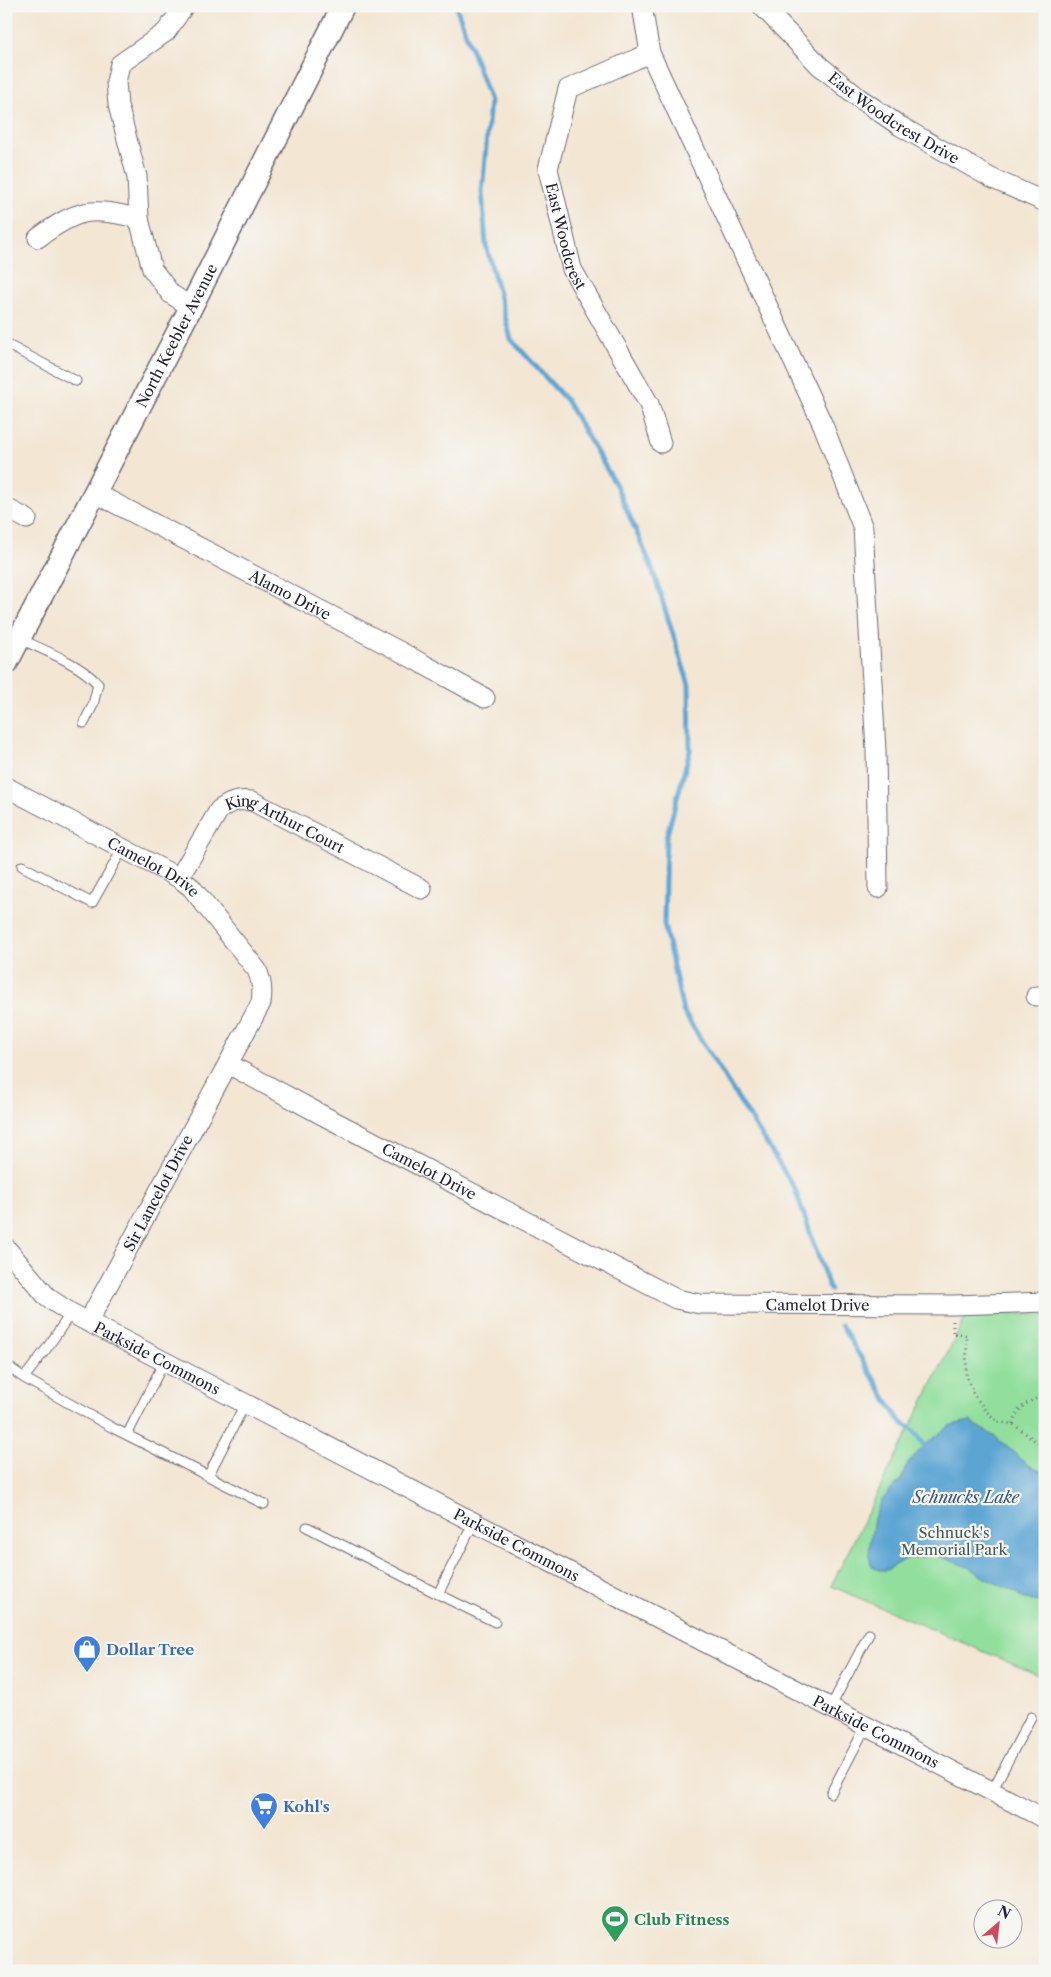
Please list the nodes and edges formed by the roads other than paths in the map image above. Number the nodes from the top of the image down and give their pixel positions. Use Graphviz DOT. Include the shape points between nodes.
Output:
graph roads {
  1 [pos="184,6"];
  2 [pos="343,6"];
  3 [pos="642,6"];
  4 [pos="762,6"];
  5 [pos="650,53"];
  6 [pos="1045,202"];
  7 [pos="139,219"];
  8 [pos="38,238"];
  9 [pos="191,307"];
  10 [pos="6,344"];
  11 [pos="76,381"];
  12 [pos="661,443"];
  13 [pos="95,493"];
  14 [pos="6,508"];
  15 [pos="26,519"];
  16 [pos="20,638"];
  17 [pos="6,664"];
  18 [pos="485,698"];
  19 [pos="84,723"];
  20 [pos="6,787"];
  21 [pos="123,848"];
  22 [pos="22,866"];
  23 [pos="179,878"];
  24 [pos="878,888"];
  25 [pos="422,889"];
  26 [pos="228,1064"];
  27 [pos="6,1248"];
  28 [pos="1045,1302"];
  29 [pos="71,1314"];
  30 [pos="88,1322"];
  31 [pos="164,1362"];
  32 [pos="6,1365"];
  33 [pos="24,1378"];
  34 [pos="245,1404"];
  35 [pos="127,1435"];
  36 [pos="208,1476"];
  37 [pos="264,1504"];
  38 [pos="474,1522"];
  39 [pos="307,1527"];
  40 [pos="438,1594"];
  41 [pos="495,1622"];
  42 [pos="869,1634"];
  43 [pos="830,1708"];
  44 [pos="1031,1717"];
  45 [pos="866,1726"];
  46 [pos="992,1791"];
  47 [pos="831,1793"];
  48 [pos="1045,1819"];
  1 -- 7 [label="street" via="166,32 120,64 116,82 118,105 137,177"];
  2 -- 9 [label="street, North Keebler Avenue"];
  3 -- 5 [label="street"];
  4 -- 6 [label="street, East Woodcrest Drive" via="820,66 872,107 991,178"];
  5 -- 12 [label="street, East Woodcrest" via="568,89 548,169 572,269 649,404"];
  5 -- 24 [label="street" via="822,425 863,528 876,750"];
  7 -- 8 [label="street" via="110,211 90,211 58,223"];
  7 -- 9 [label="street" via="152,269 171,294"];
  9 -- 13 [label="street, North Keebler Avenue"];
  10 -- 11 [label="lane"];
  13 -- 16 [label="street, North Keebler Avenue"];
  13 -- 18 [label="street, Alamo Drive"];
  14 -- 15 [label="street"];
  16 -- 17 [label="street, North Keebler Avenue"];
  16 -- 19 [label="lane" via="92,677 98,684"];
  20 -- 21 [label="street, Camelot Drive"];
  21 -- 22 [label="lane" via="92,903"];
  21 -- 23 [label="street, Camelot Drive"];
  23 -- 25 [label="street, King Arthur Court" via="219,810 228,803 242,800 252,801"];
  23 -- 26 [label="street, Camelot Drive" via="191,887 261,979 261,1003"];
  26 -- 28 [label="street, Camelot Drive" via="676,1299 700,1304"];
  26 -- 30 [label="street, Sir Lancelot Drive"];
  27 -- 29 [label="street, Parkside Commons" via="48,1298"];
  29 -- 30 [label="street, Parkside Commons"];
  29 -- 33 [label="lane"];
  30 -- 31 [label="street, Parkside Commons"];
  31 -- 34 [label="street, Parkside Commons"];
  31 -- 35 [label="lane"];
  32 -- 33 [label="lane"];
  33 -- 35 [label="lane"];
  34 -- 36 [label="lane"];
  34 -- 38 [label="street, Parkside Commons"];
  35 -- 36 [label="lane"];
  36 -- 37 [label="lane"];
  38 -- 40 [label="lane"];
  38 -- 43 [label="street, Parkside Commons"];
  39 -- 40 [label="lane"];
  40 -- 41 [label="lane"];
  42 -- 43 [label="lane"];
  43 -- 45 [label="street, Parkside Commons"];
  44 -- 46 [label="lane"];
  45 -- 46 [label="street, Parkside Commons"];
  45 -- 47 [label="lane"];
  46 -- 48 [label="street, Parkside Commons"];
}
